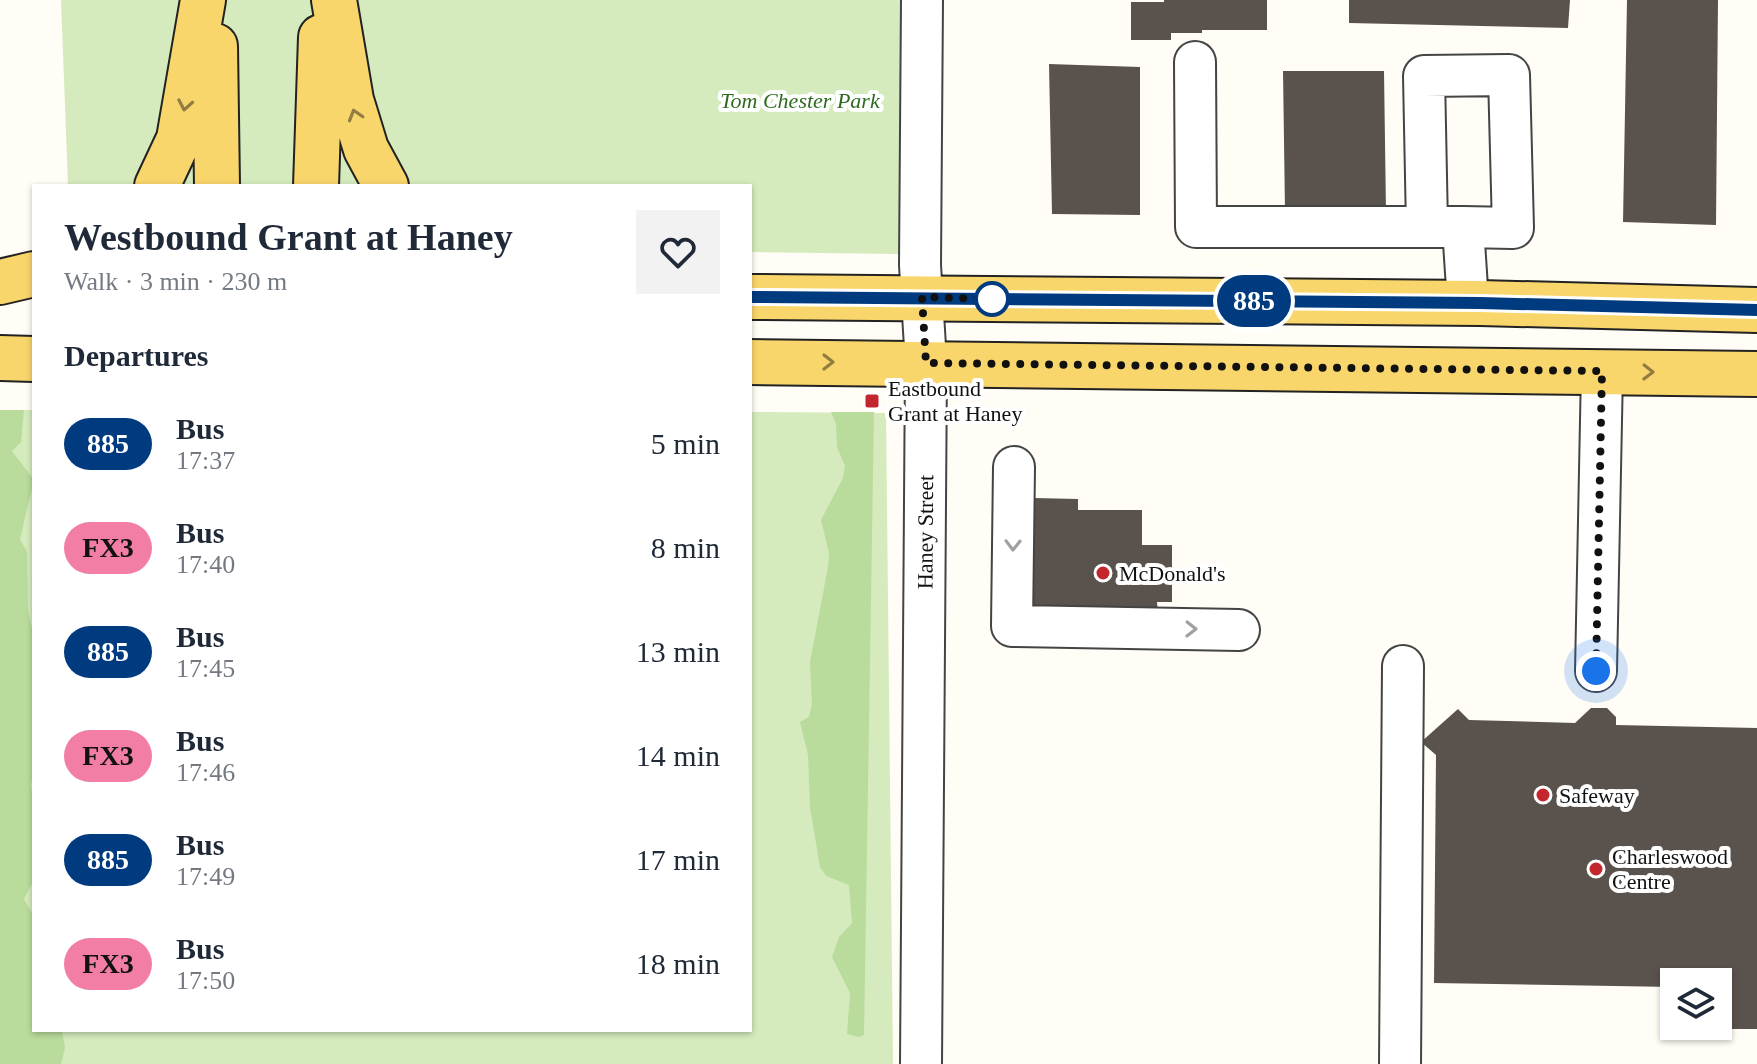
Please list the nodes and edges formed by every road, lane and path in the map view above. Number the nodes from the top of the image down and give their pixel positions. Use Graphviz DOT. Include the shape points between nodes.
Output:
graph roads {
  1 [pos="203,0"];
  2 [pos="215,0"];
  3 [pos="322,0"];
  4 [pos="334,0"];
  5 [pos="922,0"];
  6 [pos="1195,62"];
  7 [pos="158,184"];
  8 [pos="217,184"];
  9 [pos="316,184"];
  10 [pos="385,184"];
  11 [pos="32,274"];
  12 [pos="0,282"];
  13 [pos="0,292"];
  14 [pos="32,293"];
  15 [pos="752,297"];
  16 [pos="922,297"];
  17 [pos="1468,303"];
  18 [pos="1757,310"];
  19 [pos="0,358"];
  20 [pos="32,359"];
  21 [pos="752,362"];
  22 [pos="926,363"];
  23 [pos="1757,366"];
  24 [pos="1602,371"];
  25 [pos="1014,467"];
  26 [pos="1239,630"];
  27 [pos="1403,666"];
  28 [pos="1596,671"];
  29 [pos="921,1064"];
  30 [pos="1400,1064"];
  1 -- 7 [label="main road, one-way" via="179,139"];
  2 -- 8 [label="main road"];
  3 -- 9 [label="main road"];
  10 -- 4 [label="main road, one-way" via="366,149 351,100"];
  5 -- 16 [label="street, Haney Street"];
  6 -- 17 [label="street" via="1196,227 1445,227"];
  11 -- 12 [label="main road"];
  13 -- 14 [label="main road"];
  15 -- 16 [label="main road"];
  16 -- 17 [label="main road"];
  16 -- 22 [label="street, Haney Street"];
  17 -- 18 [label="main road"];
  19 -- 20 [label="main road"];
  21 -- 22 [label="main road, one-way"];
  22 -- 24 [label="main road"];
  22 -- 29 [label="street, Haney Street"];
  24 -- 23 [label="main road, one-way"];
  24 -- 28 [label="street"];
  25 -- 26 [label="street, one-way" via="1012,626"];
  27 -- 30 [label="street"];
}
